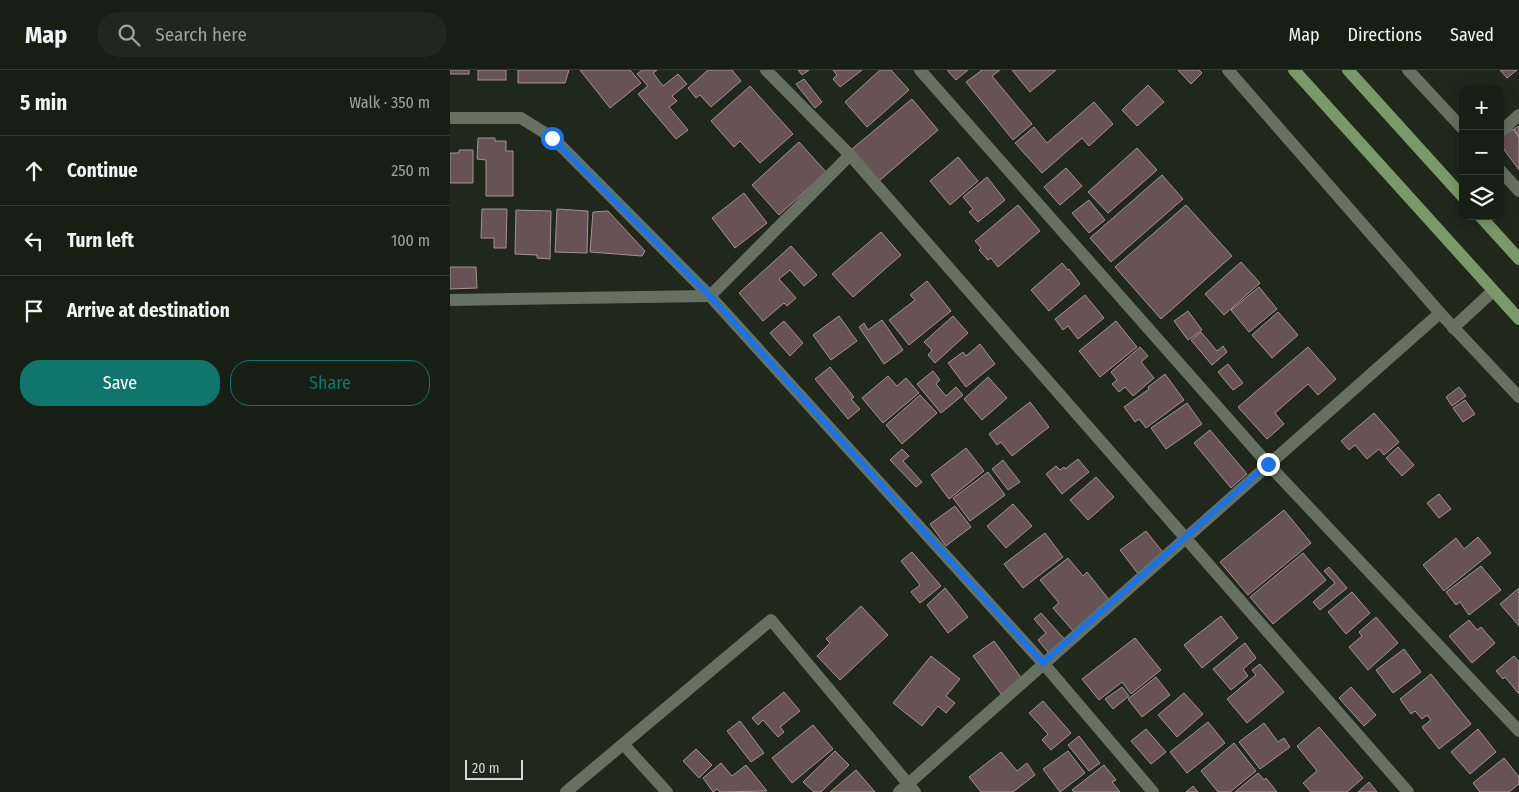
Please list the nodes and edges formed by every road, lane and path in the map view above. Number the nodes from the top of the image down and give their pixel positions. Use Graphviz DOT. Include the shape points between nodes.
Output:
graph roads {
  1 [pos="766,70"];
  2 [pos="920,70"];
  3 [pos="1228,70"];
  4 [pos="1294,70"];
  5 [pos="1348,70"];
  6 [pos="1408,70"];
  7 [pos="1519,115"];
  8 [pos="450,118"];
  9 [pos="1459,125"];
  10 [pos="1502,130"];
  11 [pos="850,155"];
  12 [pos="1504,174"];
  13 [pos="1519,191"];
  14 [pos="1459,193"];
  15 [pos="1484,220"];
  16 [pos="1519,259"];
  17 [pos="1494,290"];
  18 [pos="710,296"];
  19 [pos="450,300"];
  20 [pos="1440,313"];
  21 [pos="1519,319"];
  22 [pos="1454,328"];
  23 [pos="1519,397"];
  24 [pos="1268,464"];
  25 [pos="1185,538"];
  26 [pos="1043,663"];
  27 [pos="1519,730"];
  28 [pos="624,745"];
  29 [pos="907,789"];
  30 [pos="566,792"];
  31 [pos="666,792"];
  32 [pos="1152,792"];
  33 [pos="1408,792"];
  1 -- 11 [label="street"];
  2 -- 24 [label="street"];
  3 -- 20 [label="street"];
  4 -- 17 [label="main road"];
  5 -- 14 [label="main road"];
  6 -- 9 [label="street"];
  7 -- 10 [label="street"];
  8 -- 18 [label="street" via="520,118 552,138"];
  11 -- 18 [label="street"];
  11 -- 25 [label="street"];
  12 -- 13 [label="street"];
  15 -- 16 [label="main road"];
  17 -- 21 [label="main road"];
  17 -- 22 [label="street"];
  18 -- 19 [label="street"];
  18 -- 26 [label="street"];
  20 -- 22 [label="street"];
  20 -- 24 [label="street"];
  22 -- 23 [label="street"];
  24 -- 25 [label="street"];
  24 -- 27 [label="street"];
  25 -- 26 [label="street"];
  25 -- 33 [label="street"];
  26 -- 29 [label="street"];
  26 -- 32 [label="street"];
  28 -- 29 [label="street" via="771,620"];
  28 -- 30 [label="street"];
  28 -- 31 [label="street"];
}
